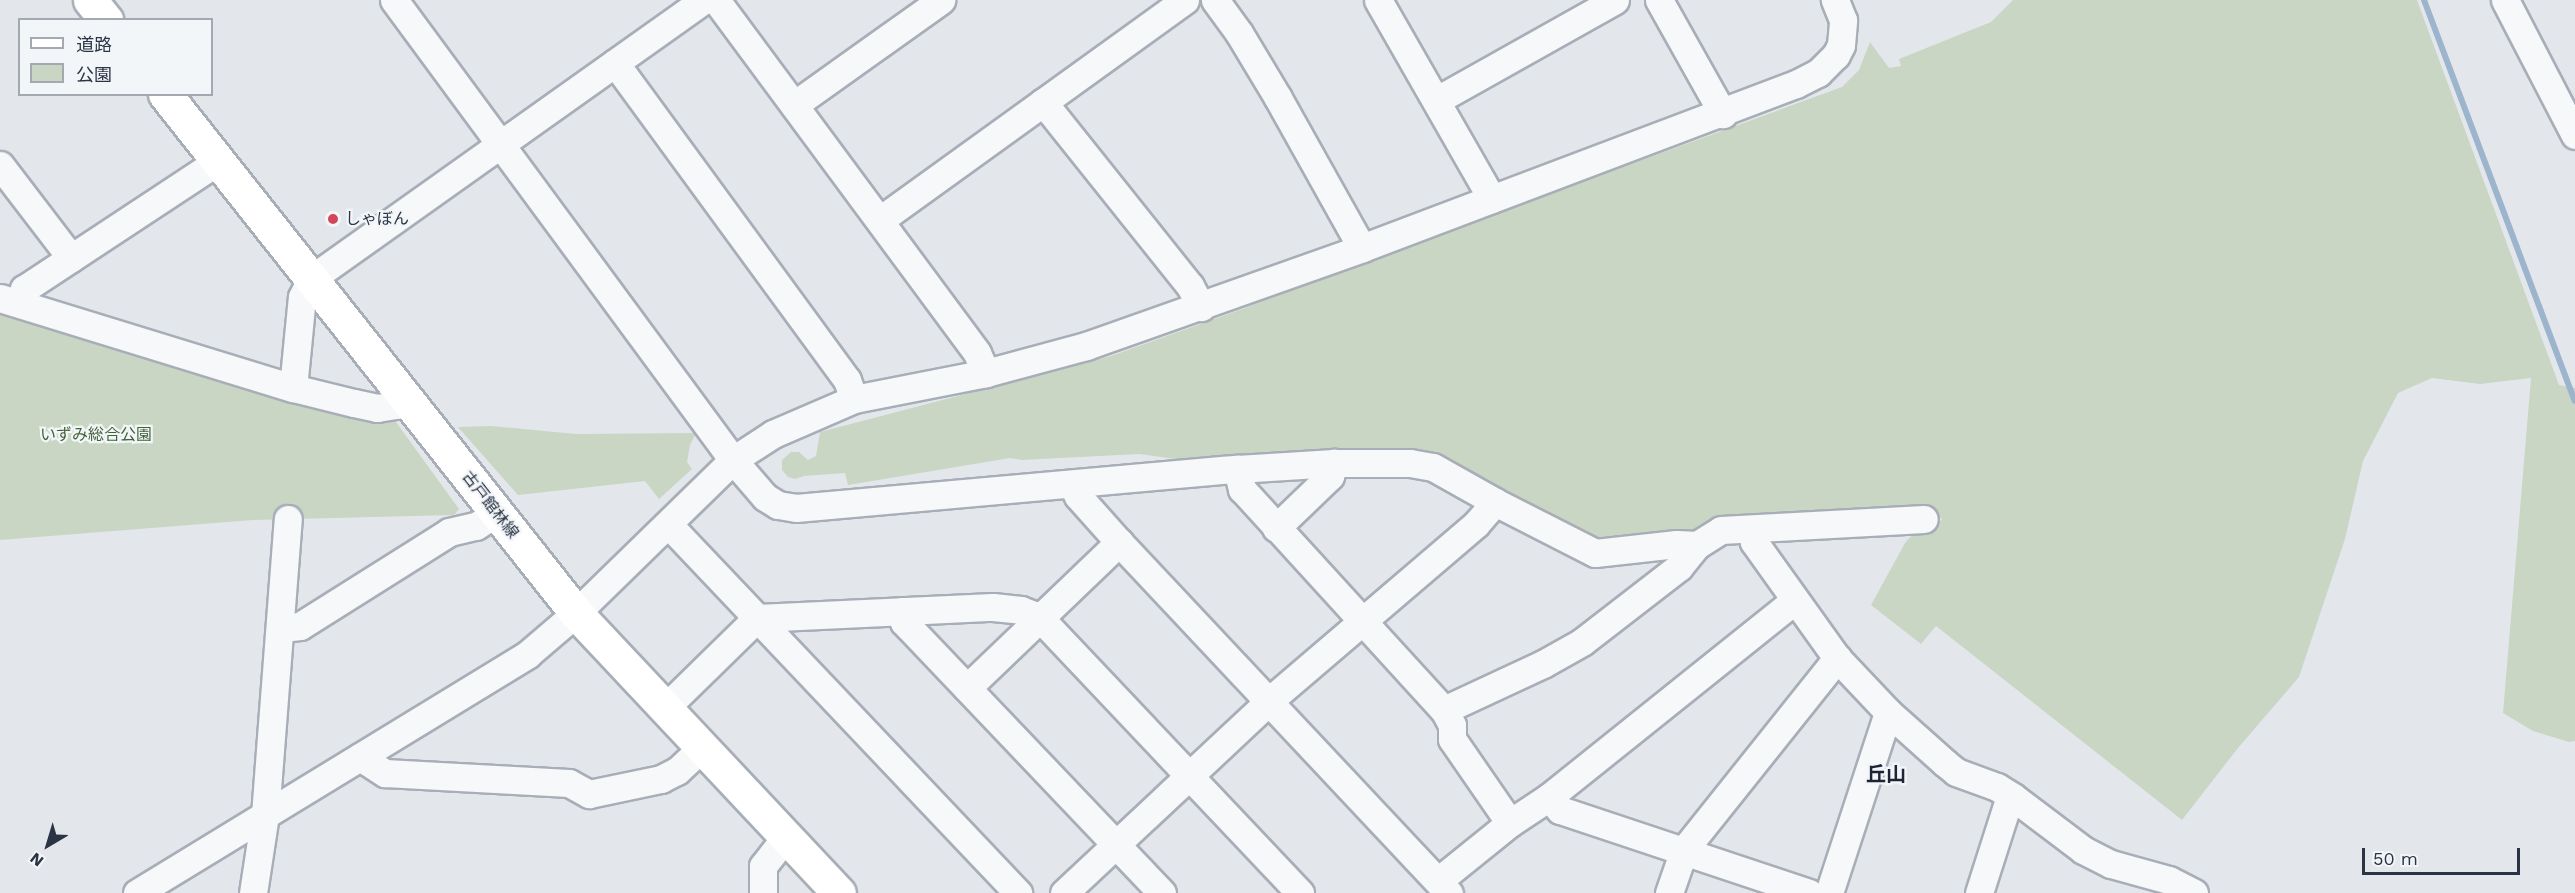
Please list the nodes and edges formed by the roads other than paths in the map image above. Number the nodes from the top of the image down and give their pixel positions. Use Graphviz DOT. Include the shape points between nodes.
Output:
graph roads {
  1 [pos="90,0"];
  2 [pos="704,0"];
  3 [pos="716,0"];
  4 [pos="941,0"];
  5 [pos="1185,0"];
  6 [pos="1215,0"];
  7 [pos="1378,0"];
  8 [pos="1615,0"];
  9 [pos="1659,0"];
  10 [pos="1835,0"];
  11 [pos="2505,0"];
  12 [pos="2526,0"];
  13 [pos="402,3"];
  14 [pos="104,18"];
  15 [pos="2524,37"];
  16 [pos="615,63"];
  17 [pos="167,96"];
  18 [pos="1437,100"];
  19 [pos="1043,102"];
  20 [pos="794,105"];
  21 [pos="1723,114"];
  22 [pos="2575,135"];
  23 [pos="501,145"];
  24 [pos="218,161"];
  25 [pos="0,165"];
  26 [pos="1492,199"];
  27 [pos="880,220"];
  28 [pos="1362,248"];
  29 [pos="71,258"];
  30 [pos="311,279"];
  31 [pos="10,300"];
  32 [pos="1201,307"];
  33 [pos="986,373"];
  34 [pos="293,388"];
  35 [pos="406,399"];
  36 [pos="854,399"];
  37 [pos="733,460"];
  38 [pos="1334,463"];
  39 [pos="1237,469"];
  40 [pos="1072,484"];
  41 [pos="1495,502"];
  42 [pos="496,513"];
  43 [pos="288,519"];
  44 [pos="1924,519"];
  45 [pos="668,524"];
  46 [pos="1276,528"];
  47 [pos="1751,530"];
  48 [pos="1119,542"];
  49 [pos="1696,545"];
  50 [pos="1794,601"];
  51 [pos="903,611"];
  52 [pos="576,614"];
  53 [pos="1039,617"];
  54 [pos="757,618"];
  55 [pos="1361,622"];
  56 [pos="282,628"];
  57 [pos="1838,658"];
  58 [pos="967,688"];
  59 [pos="1269,701"];
  60 [pos="664,708"];
  61 [pos="1444,710"];
  62 [pos="1888,712"];
  63 [pos="702,748"];
  64 [pos="360,757"];
  65 [pos="1189,776"];
  66 [pos="1549,797"];
  67 [pos="2013,797"];
  68 [pos="265,815"];
  69 [pos="1510,823"];
  70 [pos="786,837"];
  71 [pos="1116,844"];
  72 [pos="1684,850"];
  73 [pos="2145,884"];
  74 [pos="1444,887"];
  75 [pos="137,893"];
  76 [pos="254,893"];
  77 [pos="763,893"];
  78 [pos="839,893"];
  79 [pos="1018,893"];
  80 [pos="1065,893"];
  81 [pos="1162,893"];
  82 [pos="1300,893"];
  83 [pos="1669,893"];
  84 [pos="1809,893"];
  85 [pos="1830,893"];
  86 [pos="1979,893"];
  87 [pos="2194,893"];
  1 -- 14 [label="main road"];
  2 -- 16 [label="street"];
  3 -- 20 [label="street"];
  4 -- 20 [label="street"];
  5 -- 19 [label="street"];
  6 -- 28 [label="street" via="1278,98"];
  7 -- 18 [label="street"];
  8 -- 18 [label="street"];
  9 -- 21 [label="street"];
  10 -- 21 [label="street" via="1844,33 1829,63 1796,84"];
  11 -- 15 [label="street"];
  12 -- 15 [label="street" via="2529,17"];
  13 -- 23 [label="street"];
  15 -- 22 [label="street"];
  16 -- 23 [label="street"];
  16 -- 36 [label="street" via="848,380"];
  17 -- 24 [label="main road, 古戸館林線"];
  18 -- 26 [label="street"];
  19 -- 27 [label="street"];
  19 -- 32 [label="street" via="1190,286"];
  20 -- 27 [label="street"];
  21 -- 26 [label="street"];
  23 -- 30 [label="street"];
  23 -- 37 [label="street"];
  24 -- 29 [label="street"];
  24 -- 30 [label="main road, 古戸館林線"];
  25 -- 29 [label="street"];
  26 -- 28 [label="street"];
  27 -- 33 [label="street" via="977,353"];
  28 -- 32 [label="street"];
  29 -- 31 [label="street"];
  30 -- 34 [label="street" via="302,297"];
  30 -- 35 [label="main road, 古戸館林線"];
  31 -- 34 [label="street"];
  32 -- 33 [label="street" via="1086,346"];
  33 -- 36 [label="street"];
  34 -- 35 [label="street" via="377,408"];
  35 -- 42 [label="main road, 古戸館林線"];
  36 -- 37 [label="street" via="773,434"];
  37 -- 40 [label="street" via="765,497 778,506 796,508"];
  37 -- 45 [label="street"];
  38 -- 39 [label="street"];
  38 -- 41 [label="street" via="1424,464"];
  38 -- 46 [label="street" via="1330,476"];
  39 -- 40 [label="street"];
  39 -- 46 [label="street" via="1242,489"];
  40 -- 48 [label="street"];
  41 -- 49 [label="street" via="1595,553"];
  41 -- 55 [label="street" via="1476,524"];
  42 -- 52 [label="main road, 古戸館林線"];
  42 -- 56 [label="street" via="476,526 448,532 300,626"];
  43 -- 56 [label="street"];
  44 -- 47 [label="street"];
  45 -- 52 [label="street"];
  45 -- 54 [label="street"];
  46 -- 55 [label="street"];
  47 -- 49 [label="street" via="1721,530"];
  47 -- 50 [label="street" via="1754,542"];
  48 -- 53 [label="street"];
  48 -- 59 [label="street"];
  49 -- 61 [label="street" via="1679,567 1582,642"];
  50 -- 57 [label="street"];
  50 -- 66 [label="street"];
  51 -- 53 [label="street" via="993,607 1021,610"];
  51 -- 54 [label="street"];
  51 -- 58 [label="street" via="904,622"];
  52 -- 60 [label="main road, 古戸館林線"];
  52 -- 64 [label="street" via="528,654"];
  53 -- 58 [label="street"];
  53 -- 65 [label="street"];
  54 -- 60 [label="street"];
  54 -- 79 [label="street"];
  55 -- 59 [label="street"];
  55 -- 61 [label="street"];
  56 -- 68 [label="street"];
  57 -- 62 [label="street"];
  57 -- 72 [label="street"];
  58 -- 71 [label="street"];
  59 -- 65 [label="street"];
  59 -- 74 [label="street"];
  60 -- 63 [label="main road, 古戸館林線"];
  61 -- 69 [label="street" via="1452,725 1452,739"];
  62 -- 67 [label="street" via="1956,772"];
  62 -- 85 [label="street"];
  63 -- 64 [label="street" via="677,771 661,778 589,794 569,783 385,773"];
  63 -- 70 [label="main road, 古戸館林線"];
  64 -- 68 [label="street"];
  65 -- 71 [label="street"];
  65 -- 82 [label="street"];
  66 -- 69 [label="street"];
  66 -- 72 [label="street" via="1560,810"];
  67 -- 73 [label="street" via="2083,850"];
  67 -- 86 [label="street" via="2008,802"];
  68 -- 75 [label="street"];
  68 -- 76 [label="street"];
  69 -- 74 [label="street"];
  70 -- 77 [label="street" via="763,866"];
  70 -- 78 [label="main road, 古戸館林線"];
  71 -- 80 [label="street"];
  71 -- 81 [label="street"];
  72 -- 83 [label="street"];
  72 -- 84 [label="street"];
  73 -- 87 [label="street" via="2169,880"];
}
